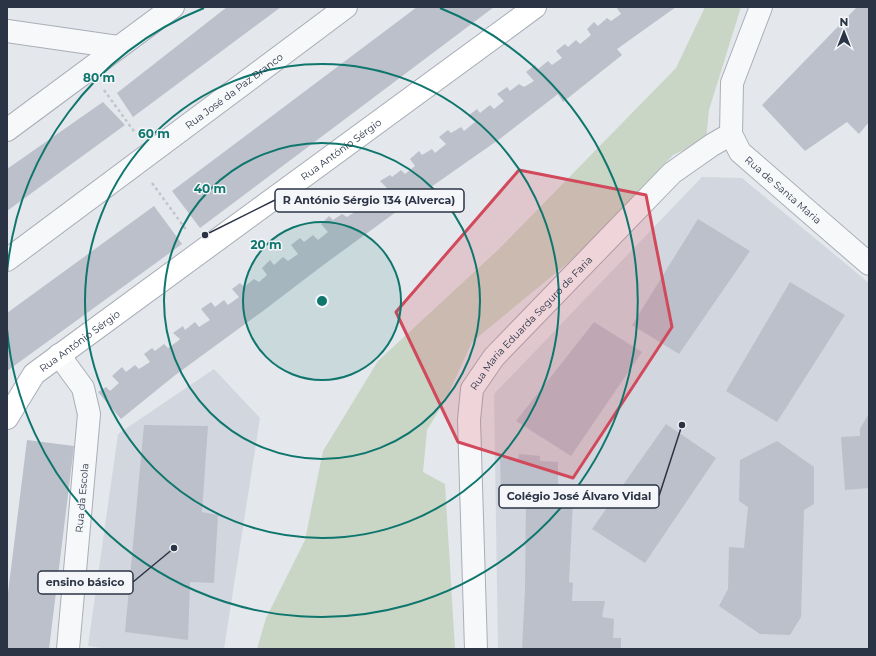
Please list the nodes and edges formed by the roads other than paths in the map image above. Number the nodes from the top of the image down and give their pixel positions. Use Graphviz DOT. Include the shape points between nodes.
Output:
graph roads {
  1 [pos="173,7"];
  2 [pos="346,7"];
  3 [pos="535,7"];
  4 [pos="760,7"];
  5 [pos="7,31"];
  6 [pos="118,48"];
  7 [pos="7,130"];
  8 [pos="731,134"];
  9 [pos="7,260"];
  10 [pos="869,264"];
  11 [pos="59,355"];
  12 [pos="7,418"];
  13 [pos="68,649"];
  14 [pos="476,649"];
  1 -- 6 [label="street"];
  2 -- 9 [label="street, Rua José da Paz Branco"];
  3 -- 11 [label="main road, Rua António Sérgio"];
  4 -- 8 [label="street, Rua de Santa Maria" via="732,82"];
  5 -- 6 [label="street"];
  6 -- 7 [label="street"];
  8 -- 10 [label="street, Rua de Santa Maria" via="740,152"];
  8 -- 14 [label="street, Rua Maria Eduarda Seguro de Faria" via="672,173 494,357 472,389 469,420"];
  11 -- 12 [label="main road, Rua António Sérgio" via="34,374"];
  11 -- 13 [label="street, Rua da Escola" via="83,388 89,414"];
}
